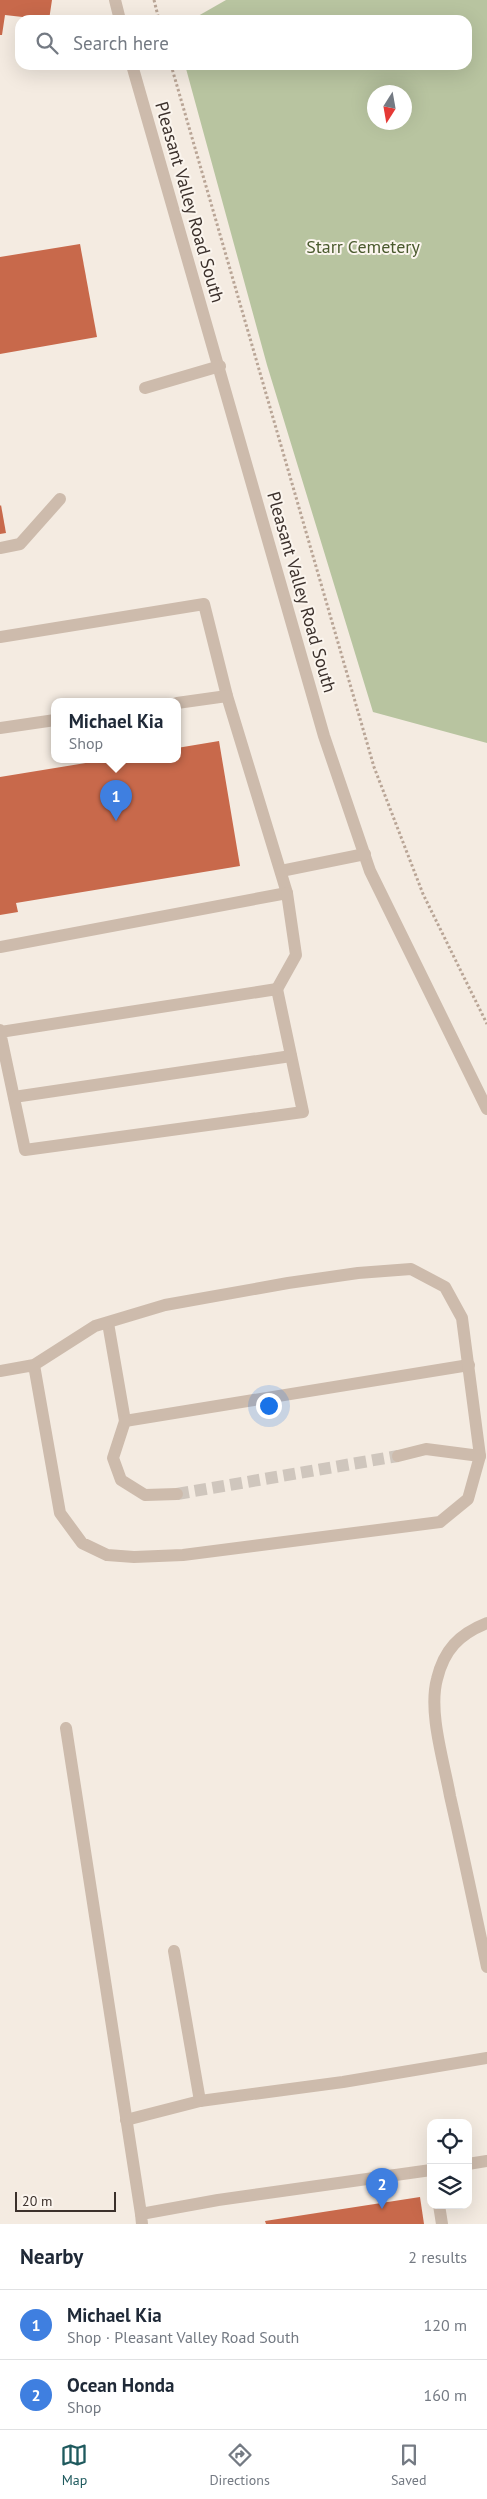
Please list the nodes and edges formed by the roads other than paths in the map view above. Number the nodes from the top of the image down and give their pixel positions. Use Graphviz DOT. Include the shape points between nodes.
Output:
graph roads {
  1 [pos="115,0"];
  2 [pos="119,15"];
  3 [pos="133,70"];
  4 [pos="220,366"];
  5 [pos="145,388"];
  6 [pos="60,499"];
  7 [pos="0,548"];
  8 [pos="0,637"];
  9 [pos="227,696"];
  10 [pos="181,702"];
  11 [pos="51,721"];
  12 [pos="0,728"];
  13 [pos="365,854"];
  14 [pos="282,871"];
  15 [pos="288,893"];
  16 [pos="0,948"];
  17 [pos="277,989"];
  18 [pos="0,1031"];
  19 [pos="291,1056"];
  20 [pos="14,1097"];
  21 [pos="487,1109"];
  22 [pos="108,1323"];
  23 [pos="34,1365"];
  24 [pos="469,1365"];
  25 [pos="0,1371"];
  26 [pos="125,1421"];
  27 [pos="398,1456"];
  28 [pos="480,1456"];
  29 [pos="177,1494"];
  30 [pos="487,1623"];
  31 [pos="66,1728"];
  32 [pos="174,1951"];
  33 [pos="487,1967"];
  34 [pos="487,2058"];
  35 [pos="200,2102"];
  36 [pos="126,2120"];
  37 [pos="487,2161"];
  38 [pos="472,2163"];
  39 [pos="427,2171"];
  40 [pos="440,2209"];
  41 [pos="142,2219"];
  42 [pos="442,2224"];
  1 -- 2 [label="street"];
  3 -- 4 [label="street, Pleasant Valley Road South"];
  4 -- 5 [label="street"];
  4 -- 13 [label="street, Pleasant Valley Road South" via="324,736"];
  6 -- 7 [label="street" via="20,544"];
  8 -- 9 [label="street" via="204,604"];
  9 -- 10 [label="street"];
  9 -- 14 [label="street"];
  11 -- 12 [label="street"];
  13 -- 14 [label="street"];
  13 -- 21 [label="street, Pleasant Valley Road South" via="370,871"];
  14 -- 15 [label="street"];
  15 -- 16 [label="street"];
  15 -- 17 [label="street" via="296,955"];
  17 -- 18 [label="street"];
  17 -- 19 [label="street"];
  18 -- 20 [label="street"];
  19 -- 20 [label="street"];
  19 -- 20 [label="street" via="303,1112 25,1150"];
  22 -- 23 [label="street" via="95,1326"];
  22 -- 24 [label="street" via="165,1305 269,1286 411,1269 445,1287 462,1318"];
  22 -- 26 [label="street"];
  23 -- 25 [label="street"];
  23 -- 28 [label="street" via="60,1513 82,1543 107,1555 183,1555 440,1522 468,1499"];
  24 -- 26 [label="street"];
  24 -- 28 [label="street"];
  26 -- 29 [label="street" via="113,1458 121,1480 144,1495"];
  27 -- 28 [label="street" via="426,1448"];
  30 -- 33 [label="street" via="470,1630 447,1651 436,1680 435,1709"];
  31 -- 36 [label="street"];
  32 -- 35 [label="street"];
  34 -- 35 [label="street"];
  35 -- 36 [label="street"];
  36 -- 41 [label="street"];
  37 -- 38 [label="street"];
  39 -- 41 [label="street" via="218,2200"];
  40 -- 42 [label="street"];
}
